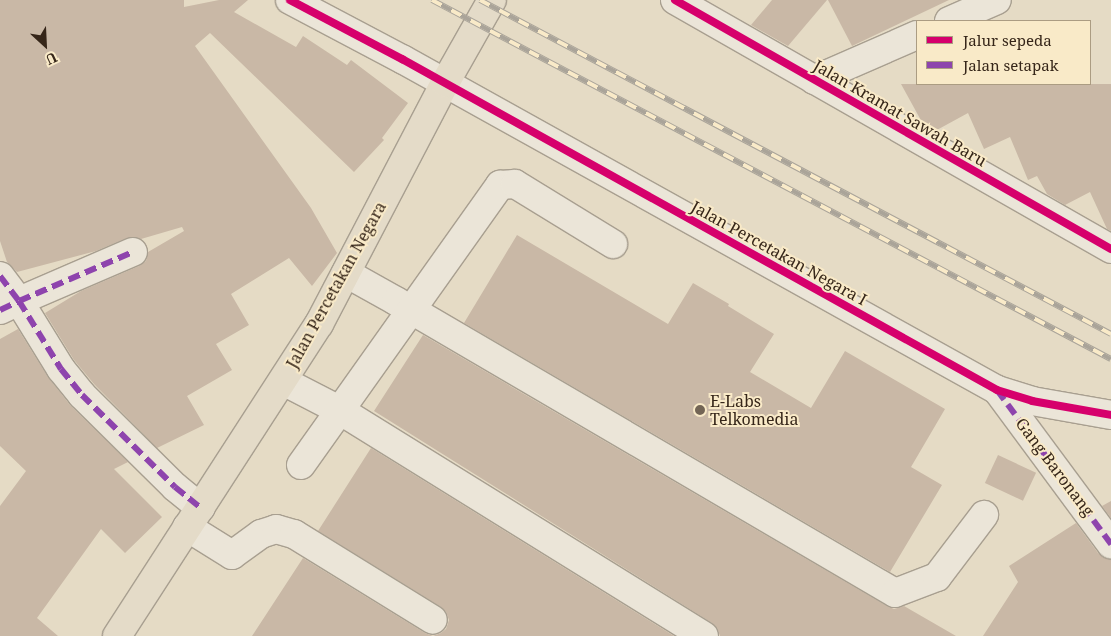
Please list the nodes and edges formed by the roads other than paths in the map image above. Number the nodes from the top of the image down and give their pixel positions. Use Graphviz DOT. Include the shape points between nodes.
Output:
graph roads {
  1 [pos="290,0"];
  2 [pos="492,0"];
  3 [pos="675,0"];
  4 [pos="997,0"];
  5 [pos="951,20"];
  6 [pos="916,35"];
  7 [pos="814,80"];
  8 [pos="444,83"];
  9 [pos="613,244"];
  10 [pos="1111,249"];
  11 [pos="133,252"];
  12 [pos="346,273"];
  13 [pos="0,276"];
  14 [pos="10,306"];
  15 [pos="412,311"];
  16 [pos="283,381"];
  17 [pos="997,390"];
  18 [pos="341,411"];
  19 [pos="1111,415"];
  20 [pos="301,465"];
  21 [pos="984,515"];
  22 [pos="194,518"];
  23 [pos="1111,544"];
  24 [pos="433,620"];
  25 [pos="117,636"];
  26 [pos="704,636"];
  1 -- 8 [label="street, Jalan Percetakan Negara I"];
  2 -- 8 [label="main road, Jalan Percetakan Negara"];
  3 -- 7 [label="street, Jalan Kramat Sawah Baru"];
  4 -- 5 [label="street"];
  6 -- 7 [label="street"];
  7 -- 10 [label="street, Jalan Kramat Sawah Baru"];
  8 -- 12 [label="main road, Jalan Percetakan Negara"];
  8 -- 17 [label="street, Jalan Percetakan Negara I"];
  9 -- 15 [label="street" via="515,184 500,185"];
  11 -- 14 [label="street"];
  12 -- 15 [label="street"];
  12 -- 16 [label="main road, Jalan Percetakan Negara"];
  13 -- 14 [label="street"];
  14 -- 22 [label="street" via="82,395 175,487"];
  15 -- 18 [label="street"];
  15 -- 21 [label="street" via="895,593 937,577"];
  16 -- 18 [label="street"];
  16 -- 22 [label="main road, Jalan Percetakan Negara"];
  17 -- 19 [label="street, Jalan Percetakan Negara I" via="1032,401"];
  17 -- 23 [label="street, Gang Baronang"];
  18 -- 20 [label="street"];
  18 -- 26 [label="street"];
  22 -- 24 [label="street" via="232,555 261,534 276,530 294,534"];
  22 -- 25 [label="main road, Jalan Percetakan Negara"];
}
